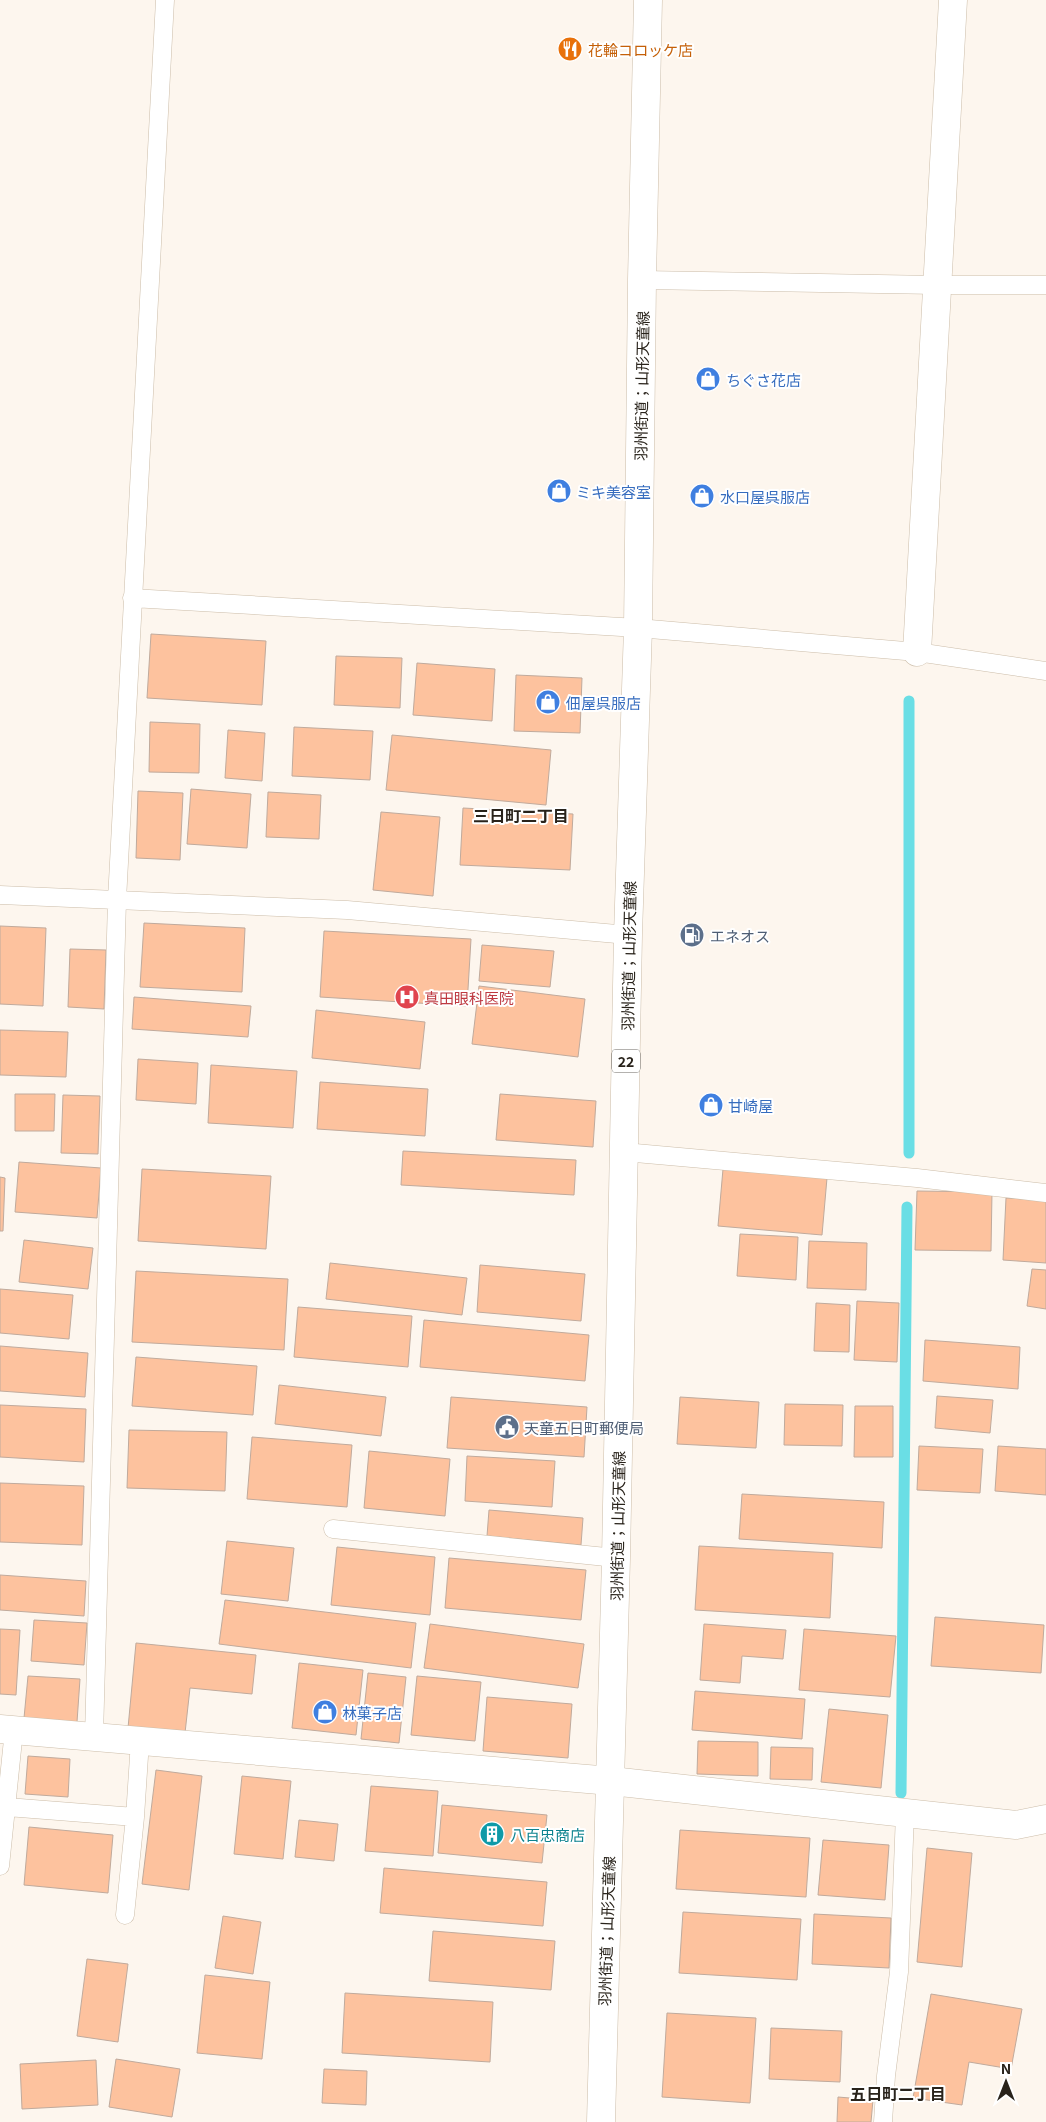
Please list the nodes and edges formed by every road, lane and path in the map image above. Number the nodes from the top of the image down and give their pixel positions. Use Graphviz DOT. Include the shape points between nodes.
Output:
graph roads {
  1 [pos="165,0"];
  2 [pos="648,0"];
  3 [pos="953,0"];
  4 [pos="642,280"];
  5 [pos="937,285"];
  6 [pos="1046,285"];
  7 [pos="132,598"];
  8 [pos="638,628"];
  9 [pos="917,652"];
  10 [pos="1046,670"];
  11 [pos="0,895"];
  12 [pos="117,900"];
  13 [pos="628,935"];
  14 [pos="624,1152"];
  15 [pos="1046,1193"];
  16 [pos="333,1529"];
  17 [pos="616,1558"];
  18 [pos="7,1730"];
  19 [pos="94,1736"];
  20 [pos="140,1741"];
  21 [pos="611,1781"];
  22 [pos="7,1807"];
  23 [pos="905,1813"];
  24 [pos="135,1817"];
  25 [pos="1046,1820"];
  26 [pos="0,1866"];
  27 [pos="125,1915"];
  28 [pos="601,2122"];
  29 [pos="883,2122"];
  1 -- 7 [label="lane"];
  2 -- 4 [label="main road, 羽州街道；山形天童線 / 22"];
  3 -- 5 [label="main road"];
  4 -- 5 [label="lane"];
  4 -- 8 [label="main road, 羽州街道；山形天童線 / 22"];
  5 -- 6 [label="lane"];
  5 -- 9 [label="main road"];
  7 -- 8 [label="lane"];
  7 -- 12 [label="lane"];
  8 -- 9 [label="lane"];
  8 -- 13 [label="main road, 羽州街道；山形天童線 / 22"];
  9 -- 10 [label="lane"];
  11 -- 12 [label="lane"];
  12 -- 13 [label="lane" via="347,910"];
  12 -- 19 [label="lane"];
  13 -- 14 [label="main road, 羽州街道；山形天童線 / 22"];
  14 -- 15 [label="lane"];
  14 -- 17 [label="main road, 羽州街道；山形天童線 / 22"];
  16 -- 17 [label="lane"];
  17 -- 21 [label="main road, 羽州街道；山形天童線 / 22"];
  18 -- 19 [label="main road"];
  18 -- 22 [label="lane"];
  19 -- 20 [label="main road"];
  20 -- 21 [label="main road"];
  20 -- 24 [label="lane"];
  21 -- 23 [label="main road"];
  21 -- 28 [label="main road, 羽州街道；山形天童線 / 22"];
  22 -- 24 [label="lane"];
  22 -- 26 [label="lane"];
  23 -- 25 [label="main road" via="1016,1825"];
  23 -- 29 [label="lane" via="899,1972"];
  24 -- 27 [label="lane"];
}
